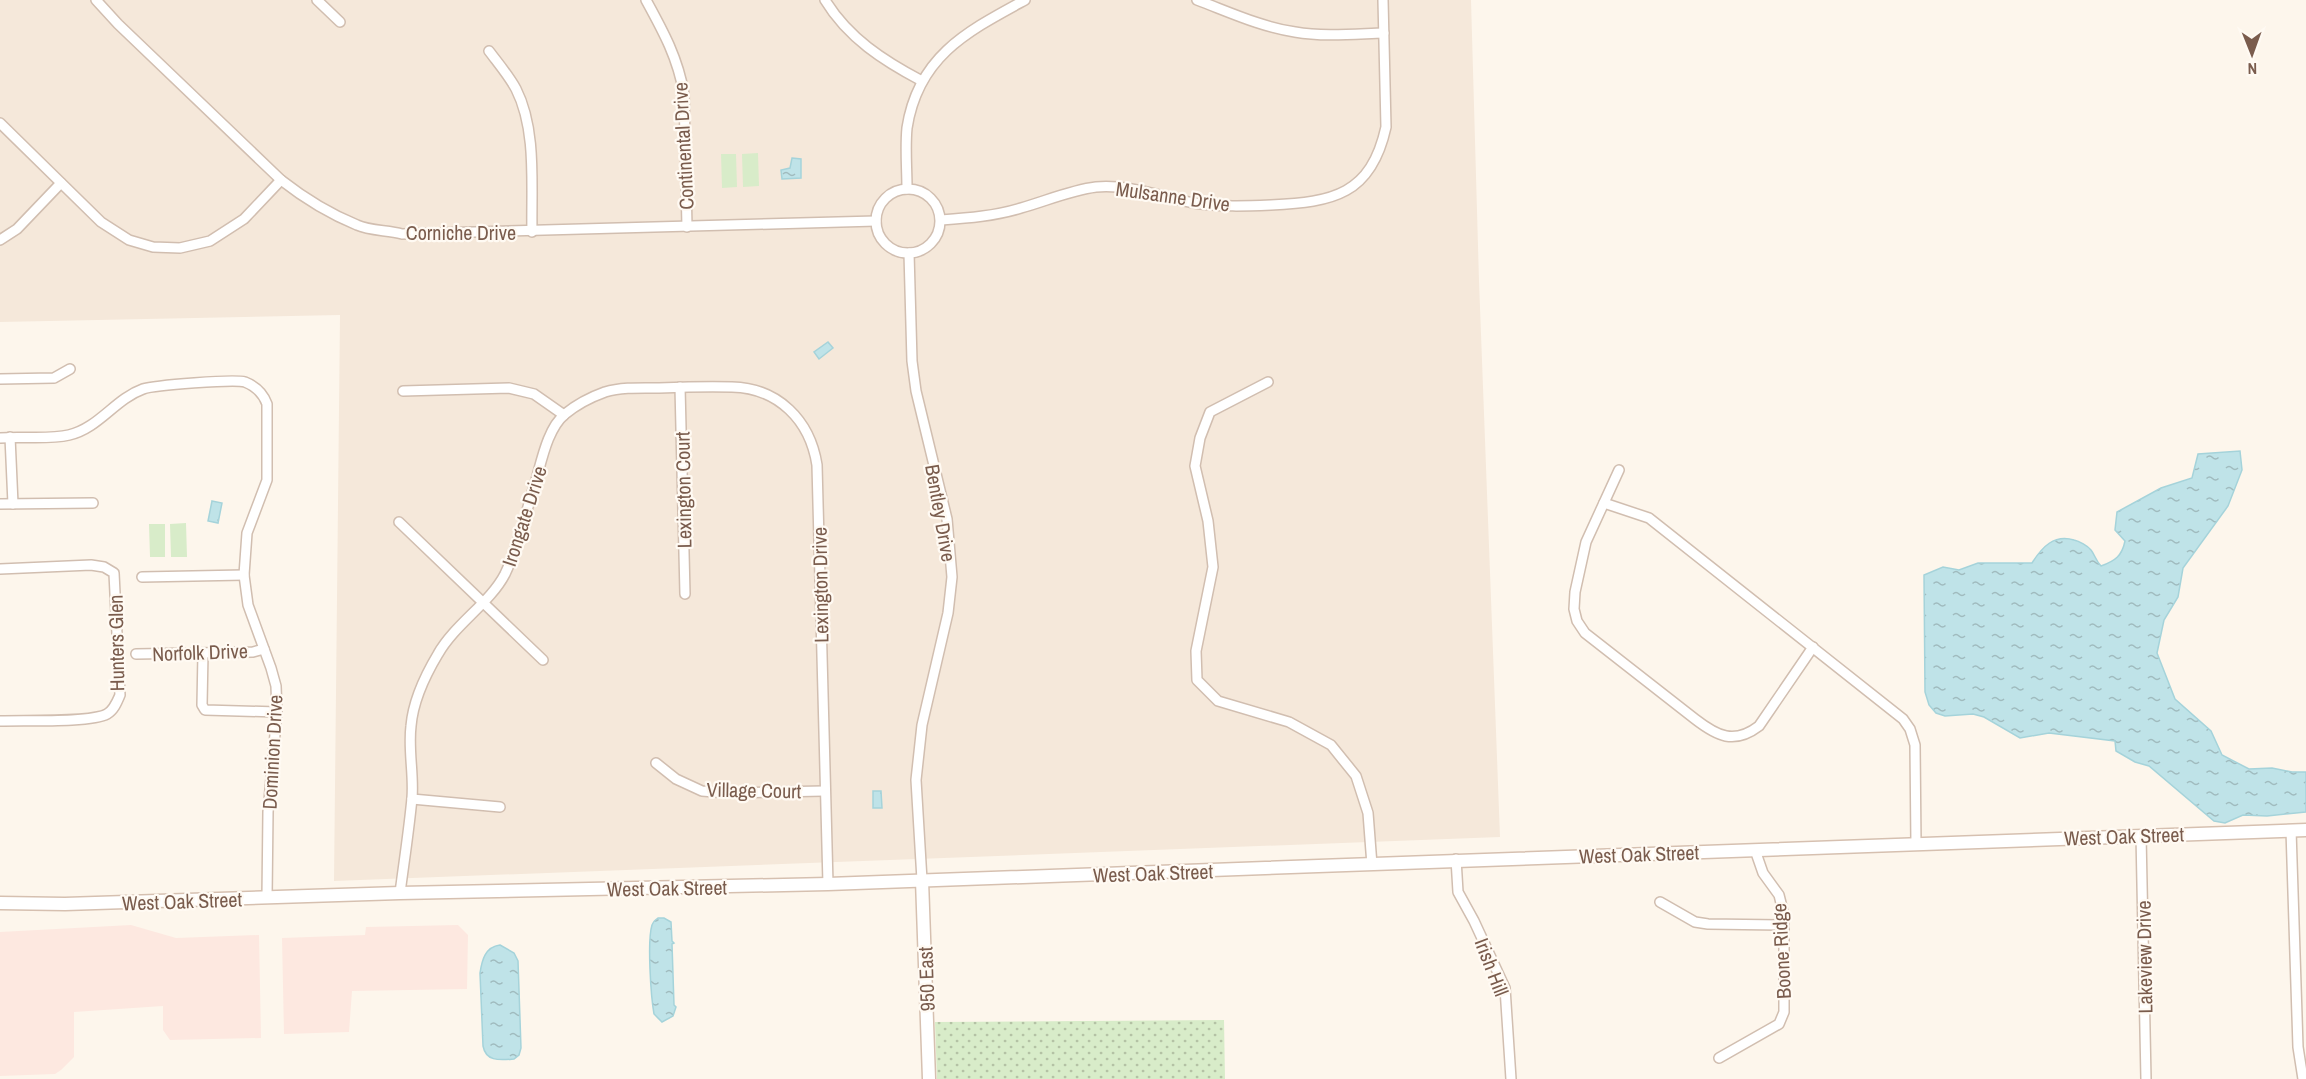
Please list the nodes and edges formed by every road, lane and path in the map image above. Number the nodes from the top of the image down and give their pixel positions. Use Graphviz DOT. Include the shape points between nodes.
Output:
graph roads {
  1 [pos="96,0"];
  2 [pos="316,0"];
  3 [pos="646,0"];
  4 [pos="825,0"];
  5 [pos="1025,0"];
  6 [pos="1197,0"];
  7 [pos="1383,0"];
  8 [pos="340,22"];
  9 [pos="1384,33"];
  10 [pos="489,51"];
  11 [pos="922,81"];
  12 [pos="0,123"];
  13 [pos="281,180"];
  14 [pos="61,183"];
  15 [pos="907,189"];
  16 [pos="941,220"];
  17 [pos="876,221"];
  18 [pos="687,227"];
  19 [pos="532,232"];
  20 [pos="0,240"];
  21 [pos="909,253"];
  22 [pos="70,369"];
  23 [pos="0,379"];
  24 [pos="1268,382"];
  25 [pos="680,387"];
  26 [pos="403,391"];
  27 [pos="564,415"];
  28 [pos="5,438"];
  29 [pos="1619,470"];
  30 [pos="93,503"];
  31 [pos="1604,503"];
  32 [pos="0,504"];
  33 [pos="13,504"];
  34 [pos="399,522"];
  35 [pos="0,569"];
  36 [pos="244,575"];
  37 [pos="142,577"];
  38 [pos="685,594"];
  39 [pos="482,602"];
  40 [pos="1813,647"];
  41 [pos="264,649"];
  42 [pos="203,653"];
  43 [pos="136,654"];
  44 [pos="543,660"];
  45 [pos="278,712"];
  46 [pos="0,721"];
  47 [pos="656,763"];
  48 [pos="824,791"];
  49 [pos="412,799"];
  50 [pos="500,807"];
  51 [pos="2290,830"];
  52 [pos="2306,830"];
  53 [pos="2141,835"];
  54 [pos="1916,844"];
  55 [pos="1755,850"];
  56 [pos="1456,859"];
  57 [pos="1372,865"];
  58 [pos="922,880"];
  59 [pos="828,884"];
  60 [pos="400,893"];
  61 [pos="267,897"];
  62 [pos="1660,902"];
  63 [pos="0,903"];
  64 [pos="1784,925"];
  65 [pos="1719,1058"];
  66 [pos="929,1079"];
  67 [pos="1511,1079"];
  68 [pos="2146,1079"];
  69 [pos="2302,1079"];
  1 -- 13 [label="street, Corniche Drive"];
  2 -- 8 [label="street"];
  3 -- 18 [label="street, Continental Drive" via="675,54 681,75"];
  4 -- 11 [label="street" via="858,39"];
  5 -- 11 [label="street" via="961,37"];
  6 -- 9 [label="street" via="1251,21 1295,32"];
  7 -- 9 [label="street, Mulsanne Drive"];
  9 -- 16 [label="street, Mulsanne Drive" via="1387,110 1383,143 1371,168 1343,194 1315,202 1236,206 1193,202 1133,188 1094,187 991,215"];
  10 -- 19 [label="street" via="516,88 530,131"];
  11 -- 15 [label="street" via="908,127"];
  12 -- 14 [label="street"];
  13 -- 14 [label="street" via="227,232 195,246 166,249 141,244 116,232"];
  13 -- 19 [label="street, Corniche Drive" via="302,197 358,226 402,234"];
  14 -- 20 [label="street" via="17,229"];
  15 -- 16 [label="street" via="919,190 933,200"];
  15 -- 17 [label="street" via="885,199"];
  16 -- 21 [label="street" via="932,243"];
  17 -- 18 [label="street, Corniche Drive"];
  17 -- 21 [label="street" via="888,246"];
  18 -- 19 [label="street, Corniche Drive"];
  21 -- 58 [label="street, Bentley Drive" via="912,361 947,519 952,577 948,613 922,725 916,780"];
  22 -- 23 [label="street" via="54,378"];
  24 -- 57 [label="street" via="1210,412 1200,438 1195,466 1208,521 1213,567 1196,651 1197,680 1218,701 1289,722 1331,745 1356,776 1368,813"];
  25 -- 27 [label="street, Irongate Drive" via="607,392 589,398"];
  25 -- 38 [label="street, Lexington Court"];
  25 -- 48 [label="street, Lexington Drive" via="732,387 762,392 794,414 814,447"];
  26 -- 27 [label="street" via="509,388 534,394"];
  27 -- 39 [label="street, Irongate Drive" via="541,461 509,565 497,588"];
  28 -- 33 [label="street"];
  28 -- 36 [label="street, Dominion Drive" via="67,436 86,429 130,396 152,387 243,381 255,387 267,404 267,480 247,533"];
  29 -- 31 [label="street"];
  30 -- 33 [label="street"];
  31 -- 40 [label="street" via="1649,518"];
  31 -- 40 [label="street" via="1586,542 1575,592 1577,621 1585,633 1712,731 1737,736 1759,726"];
  32 -- 33 [label="street"];
  34 -- 39 [label="street"];
  35 -- 46 [label="street, Hunters Glen" via="91,565 110,570 115,576 120,695 105,715 79,720"];
  36 -- 37 [label="street"];
  36 -- 41 [label="street, Dominion Drive" via="248,605"];
  39 -- 44 [label="street"];
  39 -- 49 [label="street, Irongate Drive" via="439,652 417,702 411,726"];
  40 -- 54 [label="street" via="1903,719 1910,729 1915,745"];
  41 -- 42 [label="street, Norfolk Drive"];
  41 -- 45 [label="street, Dominion Drive" via="276,686"];
  42 -- 43 [label="street, Norfolk Drive"];
  42 -- 45 [label="street" via="205,710"];
  45 -- 61 [label="street, Dominion Drive" via="268,812"];
  47 -- 48 [label="street, Village Court" via="676,779 702,791"];
  48 -- 59 [label="street, Lexington Drive"];
  49 -- 50 [label="street"];
  49 -- 60 [label="street, Irongate Drive"];
  51 -- 52 [label="main road, West Oak Street"];
  51 -- 53 [label="main road, West Oak Street"];
  51 -- 69 [label="street"];
  53 -- 54 [label="main road, West Oak Street"];
  53 -- 68 [label="street, Lakeview Drive"];
  54 -- 55 [label="main road, West Oak Street"];
  55 -- 56 [label="main road, West Oak Street"];
  55 -- 64 [label="street, Boone Ridge" via="1779,895"];
  56 -- 57 [label="main road, West Oak Street"];
  56 -- 67 [label="street, Irish Hill" via="1458,892 1505,988"];
  57 -- 58 [label="main road, West Oak Street"];
  58 -- 59 [label="main road, West Oak Street"];
  58 -- 66 [label="main road, 950 East"];
  59 -- 60 [label="main road, West Oak Street"];
  60 -- 61 [label="main road, West Oak Street"];
  61 -- 63 [label="main road, West Oak Street"];
  62 -- 64 [label="street" via="1695,922"];
  64 -- 65 [label="street, Boone Ridge" via="1784,1012 1779,1024"];
}
